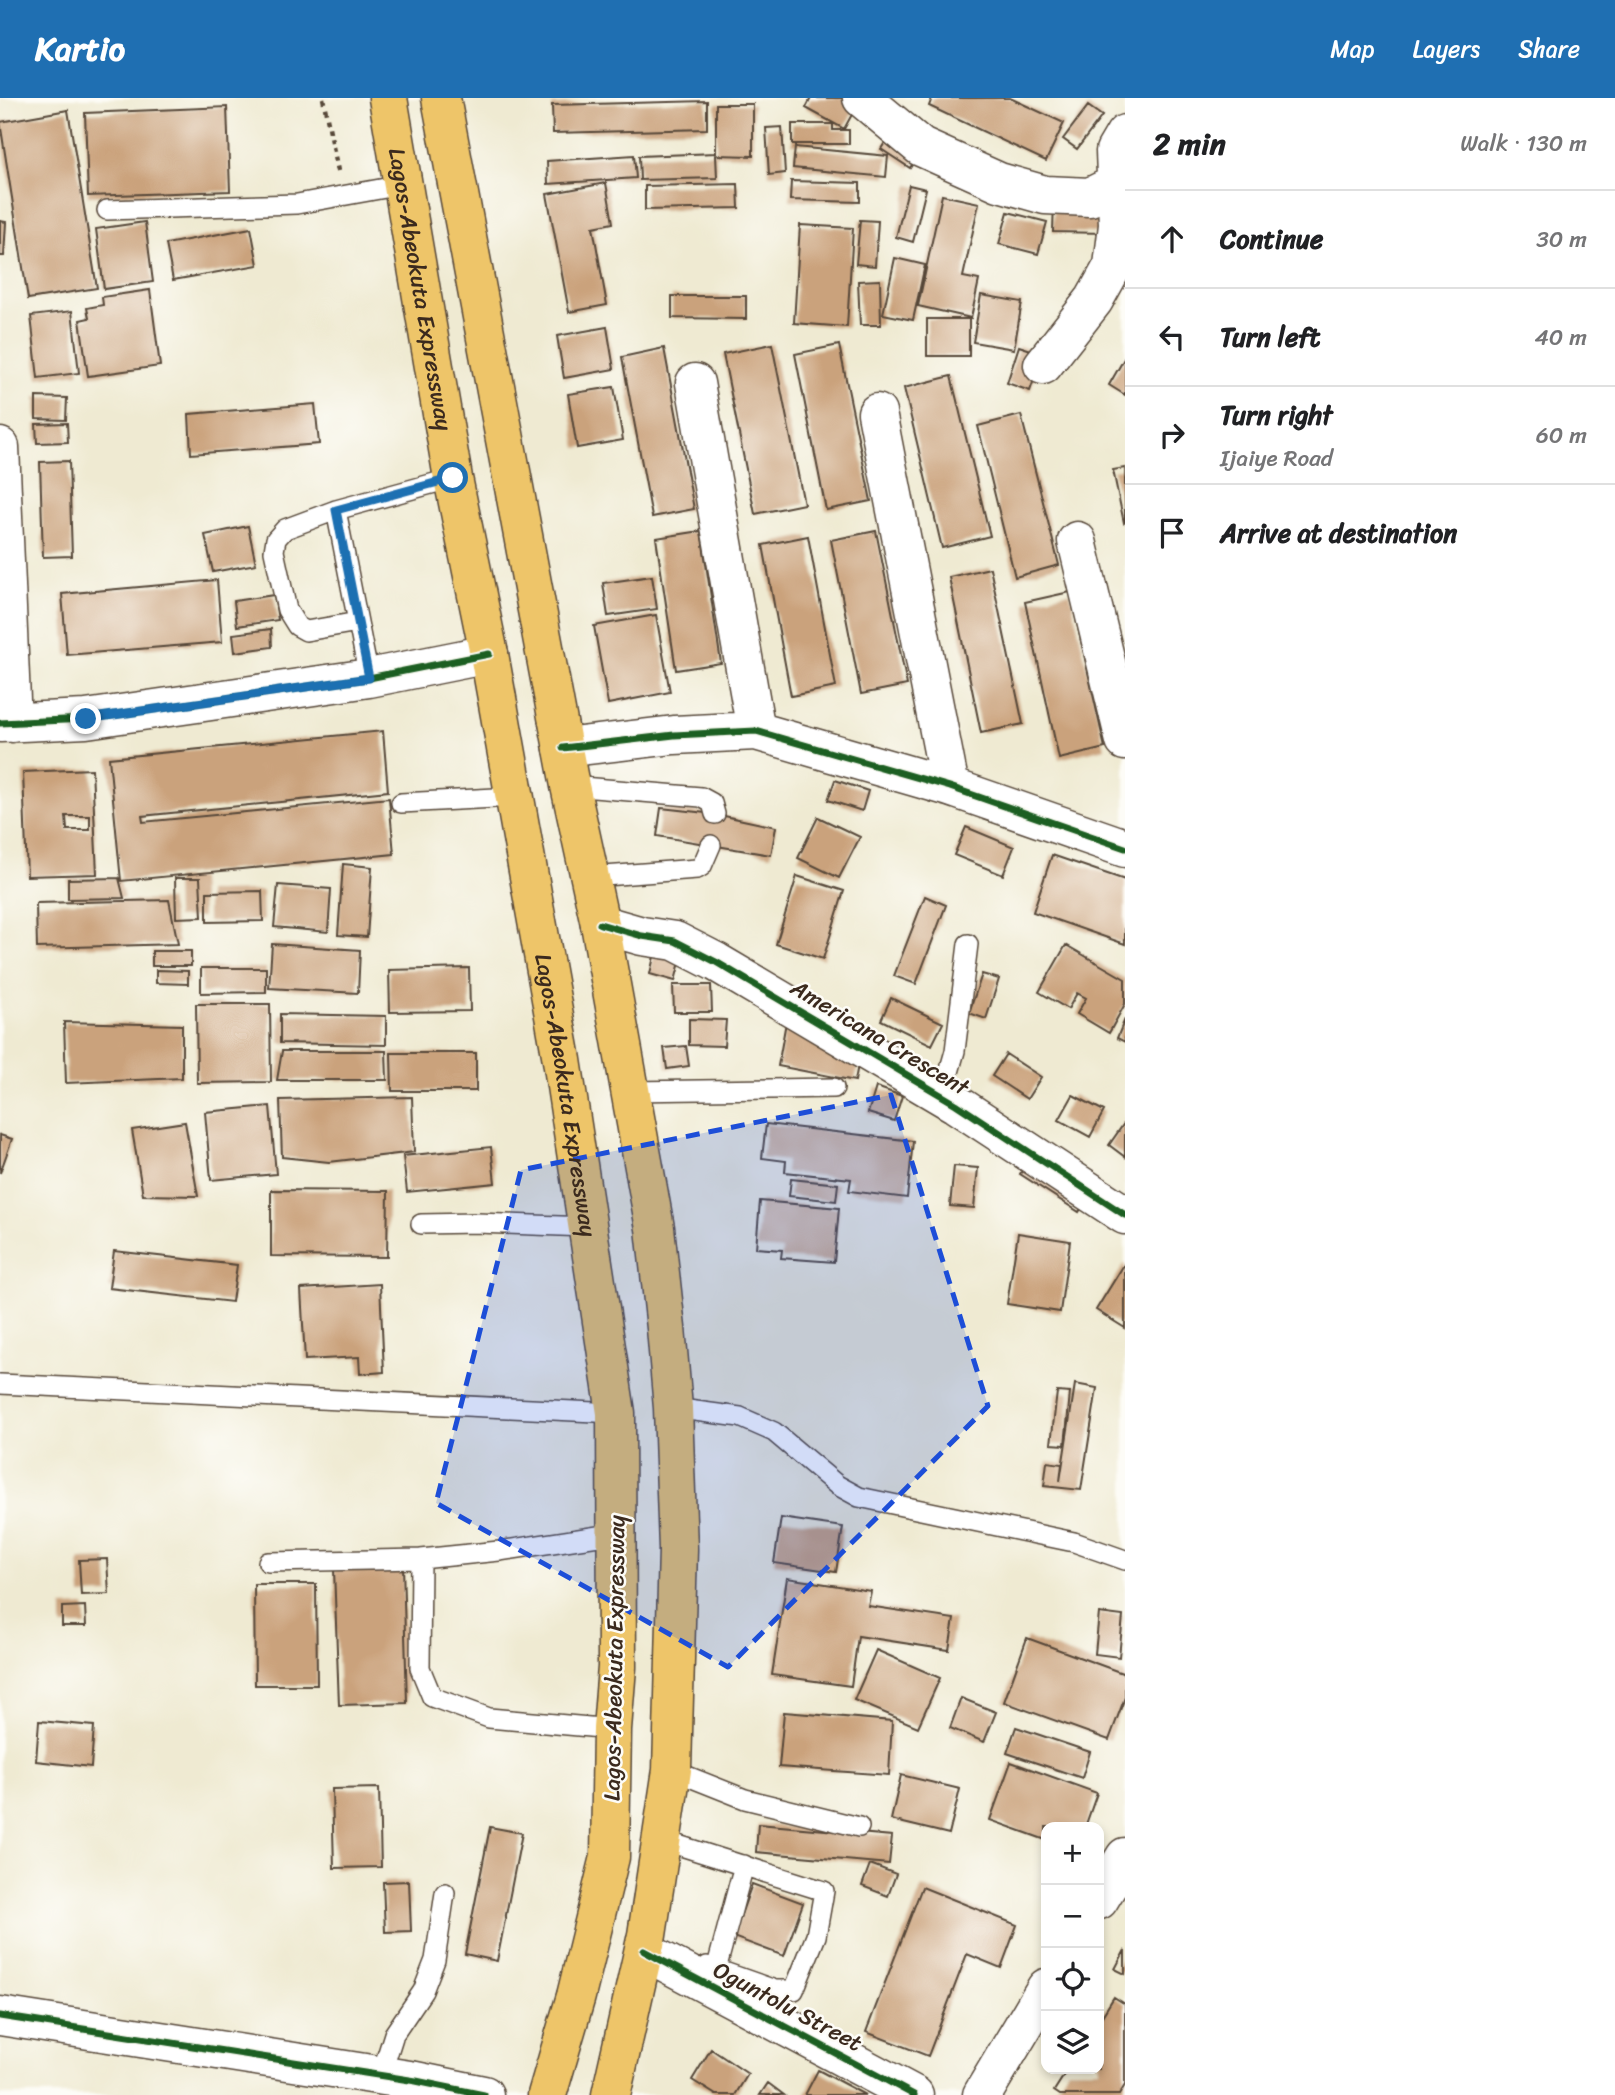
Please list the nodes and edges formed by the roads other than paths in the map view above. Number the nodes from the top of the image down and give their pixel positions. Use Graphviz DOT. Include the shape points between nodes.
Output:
graph roads {
  1 [pos="388,98"];
  2 [pos="441,98"];
  3 [pos="862,98"];
  4 [pos="1125,134"];
  5 [pos="402,185"];
  6 [pos="1121,188"];
  7 [pos="107,210"];
  8 [pos="1042,365"];
  9 [pos="695,383"];
  10 [pos="877,413"];
  11 [pos="0,447"];
  12 [pos="453,478"];
  13 [pos="336,510"];
  14 [pos="1077,541"];
  15 [pos="358,622"];
  16 [pos="489,654"];
  17 [pos="369,678"];
  18 [pos="6,723"];
  19 [pos="756,731"];
  20 [pos="1125,741"];
  21 [pos="564,748"];
  22 [pos="570,786"];
  23 [pos="950,787"];
  24 [pos="514,797"];
  25 [pos="401,803"];
  26 [pos="715,814"];
  27 [pos="711,845"];
  28 [pos="1125,848"];
  29 [pos="591,877"];
  30 [pos="600,924"];
  31 [pos="968,944"];
  32 [pos="834,1088"];
  33 [pos="630,1091"];
  34 [pos="942,1097"];
  35 [pos="1125,1215"];
  36 [pos="421,1224"];
  37 [pos="587,1227"];
  38 [pos="0,1384"];
  39 [pos="673,1408"];
  40 [pos="616,1413"];
  41 [pos="618,1533"];
  42 [pos="421,1559"];
  43 [pos="1125,1560"];
  44 [pos="268,1562"];
  45 [pos="612,1729"];
  46 [pos="672,1770"];
  47 [pos="859,1827"];
  48 [pos="662,1840"];
  49 [pos="1125,1857"];
  50 [pos="744,1865"];
  51 [pos="1104,1892"];
  52 [pos="445,1893"];
  53 [pos="645,1943"];
  54 [pos="716,1970"];
  55 [pos="1041,1996"];
  56 [pos="0,2015"];
  57 [pos="381,2075"];
  58 [pos="484,2095"];
  59 [pos="547,2095"];
  60 [pos="611,2095"];
  61 [pos="914,2095"];
  62 [pos="982,2095"];
  1 -- 5 [label="highway, Lagos-Abeokuta Expressway"];
  2 -- 21 [label="highway"];
  3 -- 6 [label="street" via="921,147 999,182 1045,194 1090,197"];
  4 -- 6 [label="street" via="1115,151"];
  5 -- 7 [label="lane" via="297,204"];
  5 -- 12 [label="highway, Lagos-Abeokuta Expressway"];
  6 -- 8 [label="street" via="1113,266 1094,300"];
  9 -- 19 [label="street"];
  10 -- 23 [label="street"];
  11 -- 18 [label="street"];
  12 -- 13 [label="lane"];
  12 -- 16 [label="highway, Lagos-Abeokuta Expressway"];
  13 -- 15 [label="lane"];
  13 -- 15 [label="lane" via="285,529 276,539 274,551 287,610 297,626 306,631"];
  14 -- 20 [label="street"];
  15 -- 17 [label="lane"];
  16 -- 17 [label="street"];
  16 -- 24 [label="highway, Lagos-Abeokuta Expressway"];
  17 -- 18 [label="street" via="86,719"];
  19 -- 21 [label="street"];
  19 -- 23 [label="street"];
  21 -- 22 [label="highway"];
  22 -- 26 [label="lane" via="701,797 712,803"];
  22 -- 29 [label="highway"];
  23 -- 28 [label="street"];
  24 -- 25 [label="lane"];
  24 -- 37 [label="highway, Lagos-Abeokuta Expressway"];
  27 -- 29 [label="lane" via="696,869"];
  29 -- 30 [label="highway"];
  30 -- 33 [label="highway"];
  30 -- 34 [label="street, Americana Crescent" via="675,941"];
  31 -- 34 [label="lane" via="955,1051"];
  32 -- 33 [label="lane"];
  33 -- 39 [label="highway" via="655,1228"];
  34 -- 35 [label="street, Americana Crescent"];
  36 -- 37 [label="lane"];
  37 -- 40 [label="highway, Lagos-Abeokuta Expressway"];
  38 -- 40 [label="lane"];
  39 -- 43 [label="lane" via="740,1417 774,1432 837,1485 859,1497 1074,1542"];
  39 -- 46 [label="highway" via="678,1549"];
  40 -- 41 [label="highway, Lagos-Abeokuta Expressway"];
  41 -- 42 [label="lane"];
  41 -- 45 [label="highway, Lagos-Abeokuta Expressway"];
  42 -- 44 [label="lane"];
  42 -- 45 [label="lane" via="420,1668 432,1697 489,1718"];
  45 -- 59 [label="highway, Lagos-Abeokuta Expressway" via="610,1857"];
  46 -- 47 [label="lane" via="745,1799"];
  46 -- 48 [label="highway"];
  48 -- 50 [label="lane"];
  48 -- 53 [label="highway"];
  49 -- 51 [label="street"];
  50 -- 54 [label="lane"];
  50 -- 54 [label="lane" via="824,1891 816,1936 794,1990 775,1990"];
  52 -- 57 [label="lane" via="435,1960 423,1991 394,2034"];
  53 -- 54 [label="lane"];
  53 -- 60 [label="highway"];
  53 -- 61 [label="street, Oguntolu Street"];
  55 -- 62 [label="street"];
  56 -- 57 [label="street"];
  57 -- 58 [label="street"];
}
